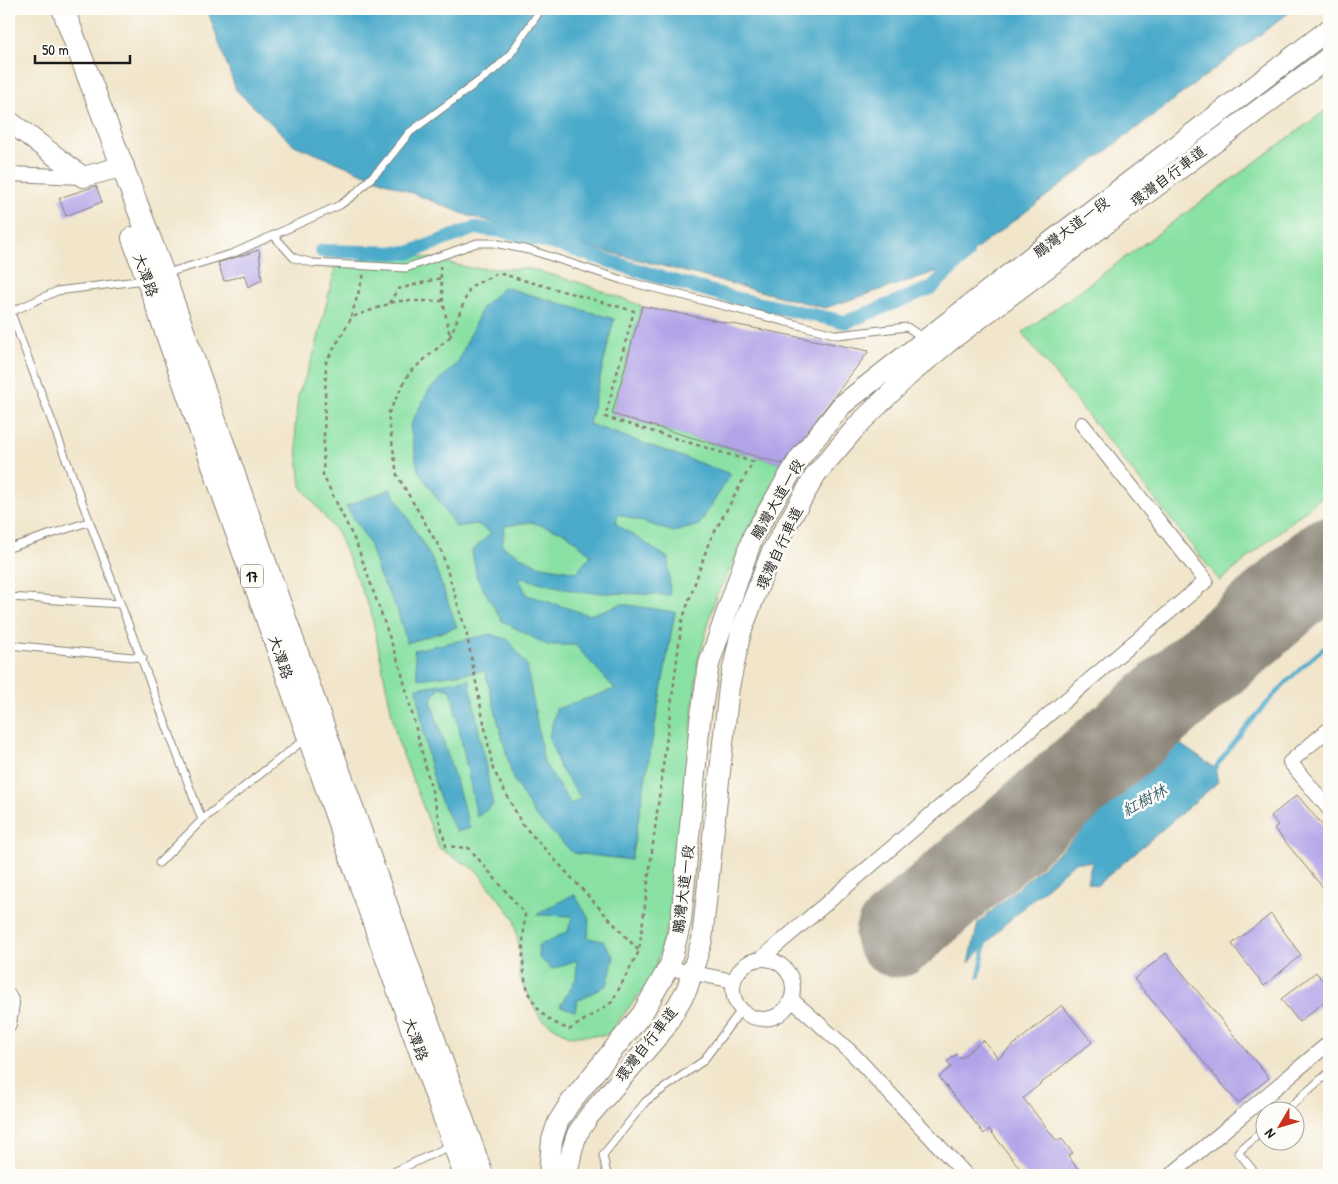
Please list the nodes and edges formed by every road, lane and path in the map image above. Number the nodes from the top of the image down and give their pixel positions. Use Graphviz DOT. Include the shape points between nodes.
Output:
graph roads {
  1 [pos="46,9"];
  2 [pos="63,9"];
  3 [pos="541,9"];
  4 [pos="1329,29"];
  5 [pos="1329,57"];
  6 [pos="9,121"];
  7 [pos="116,168"];
  8 [pos="9,174"];
  9 [pos="82,177"];
  10 [pos="274,236"];
  11 [pos="439,257"];
  12 [pos="366,266"];
  13 [pos="156,277"];
  14 [pos="441,278"];
  15 [pos="443,301"];
  16 [pos="388,304"];
  17 [pos="10,313"];
  18 [pos="351,318"];
  19 [pos="450,338"];
  20 [pos="931,346"];
  21 [pos="1082,424"];
  22 [pos="88,522"];
  23 [pos="9,548"];
  24 [pos="9,597"];
  25 [pos="120,604"];
  26 [pos="9,645"];
  27 [pos="143,658"];
  28 [pos="1329,729"];
  29 [pos="308,736"];
  30 [pos="1329,809"];
  31 [pos="202,820"];
  32 [pos="158,863"];
  33 [pos="639,951"];
  34 [pos="762,958"];
  35 [pos="668,968"];
  36 [pos="692,974"];
  37 [pos="734,981"];
  38 [pos="9,996"];
  39 [pos="791,999"];
  40 [pos="742,1009"];
  41 [pos="9,1024"];
  42 [pos="1329,1043"];
  43 [pos="1329,1072"];
  44 [pos="1295,1102"];
  45 [pos="1256,1137"];
  46 [pos="462,1141"];
  47 [pos="387,1175"];
  48 [pos="465,1175"];
  49 [pos="482,1175"];
  50 [pos="549,1175"];
  51 [pos="567,1175"];
  52 [pos="607,1175"];
  53 [pos="966,1175"];
  54 [pos="1171,1175"];
  55 [pos="1257,1175"];
  1 -- 7 [label="main road, 大潭路 / 17"];
  2 -- 7 [label="main road, 大潭路 / 17"];
  3 -- 10 [label="lane" via="509,56 410,132 355,194"];
  4 -- 20 [label="street, 鵬灣大道一段"];
  5 -- 20 [label="street, 鵬灣大道一段"];
  6 -- 9 [label="street"];
  7 -- 9 [label="street"];
  7 -- 13 [label="main road, 大潭路 / 17"];
  8 -- 9 [label="street"];
  10 -- 12 [label="lane" via="294,258 312,263"];
  10 -- 13 [label="lane" via="234,253"];
  11 -- 12 [label="lane" via="406,268"];
  11 -- 14 [label="path"];
  11 -- 20 [label="lane" via="478,244 494,243 838,336 907,327"];
  12 -- 18 [label="path"];
  13 -- 17 [label="lane" via="57,291"];
  13 -- 29 [label="main road, 大潭路 / 17"];
  13 -- 46 [label="main road, 大潭路 / 17"];
  14 -- 15 [label="path"];
  14 -- 16 [label="path" via="398,289"];
  15 -- 16 [label="path" via="397,301"];
  15 -- 19 [label="path"];
  16 -- 18 [label="path"];
  17 -- 22 [label="lane"];
  18 -- 33 [label="path" via="326,362 323,475 357,544 401,670 446,846 469,848 525,914 522,974 531,996 546,1017 569,1030 612,1002"];
  19 -- 33 [label="path" via="409,373 388,414 397,475 441,550 477,676 493,769 522,824"];
  19 -- 33 [label="path" via="470,287 498,273 634,311 604,417 753,462 708,542 682,621"];
  20 -- 35 [label="street, 鵬灣大道一段" via="842,405 799,459 753,536 709,664 700,721 681,921"];
  20 -- 36 [label="street, 鵬灣大道一段" via="816,474 772,551 741,632 729,687 702,940"];
  21 -- 34 [label="street" via="1206,581"];
  22 -- 23 [label="lane"];
  22 -- 25 [label="lane"];
  24 -- 25 [label="lane"];
  25 -- 27 [label="lane"];
  26 -- 27 [label="lane"];
  27 -- 31 [label="lane"];
  28 -- 30 [label="street" via="1290,762"];
  29 -- 31 [label="lane"];
  29 -- 46 [label="main road, 大潭路 / 17"];
  31 -- 32 [label="lane"];
  34 -- 37 [label="street" via="744,965"];
  34 -- 39 [label="street" via="780,964 787,971 793,990"];
  35 -- 36 [label="street"];
  35 -- 50 [label="street, 鵬灣大道一段" via="642,1014 558,1122 552,1140"];
  36 -- 37 [label="street"];
  36 -- 51 [label="street, 鵬灣大道一段" via="664,1029 589,1116 572,1150"];
  37 -- 40 [label="street" via="733,992"];
  38 -- 41 [label="street" via="12,1004"];
  39 -- 40 [label="street" via="786,1008 770,1018 750,1015"];
  39 -- 53 [label="street" via="853,1054"];
  40 -- 52 [label="lane" via="703,1061 646,1101 602,1155"];
  42 -- 54 [label="street"];
  43 -- 44 [label="lane"];
  45 -- 55 [label="lane" via="1238,1152"];
  46 -- 47 [label="lane"];
  46 -- 48 [label="main road, 17"];
  46 -- 49 [label="main road, 17"];
}
